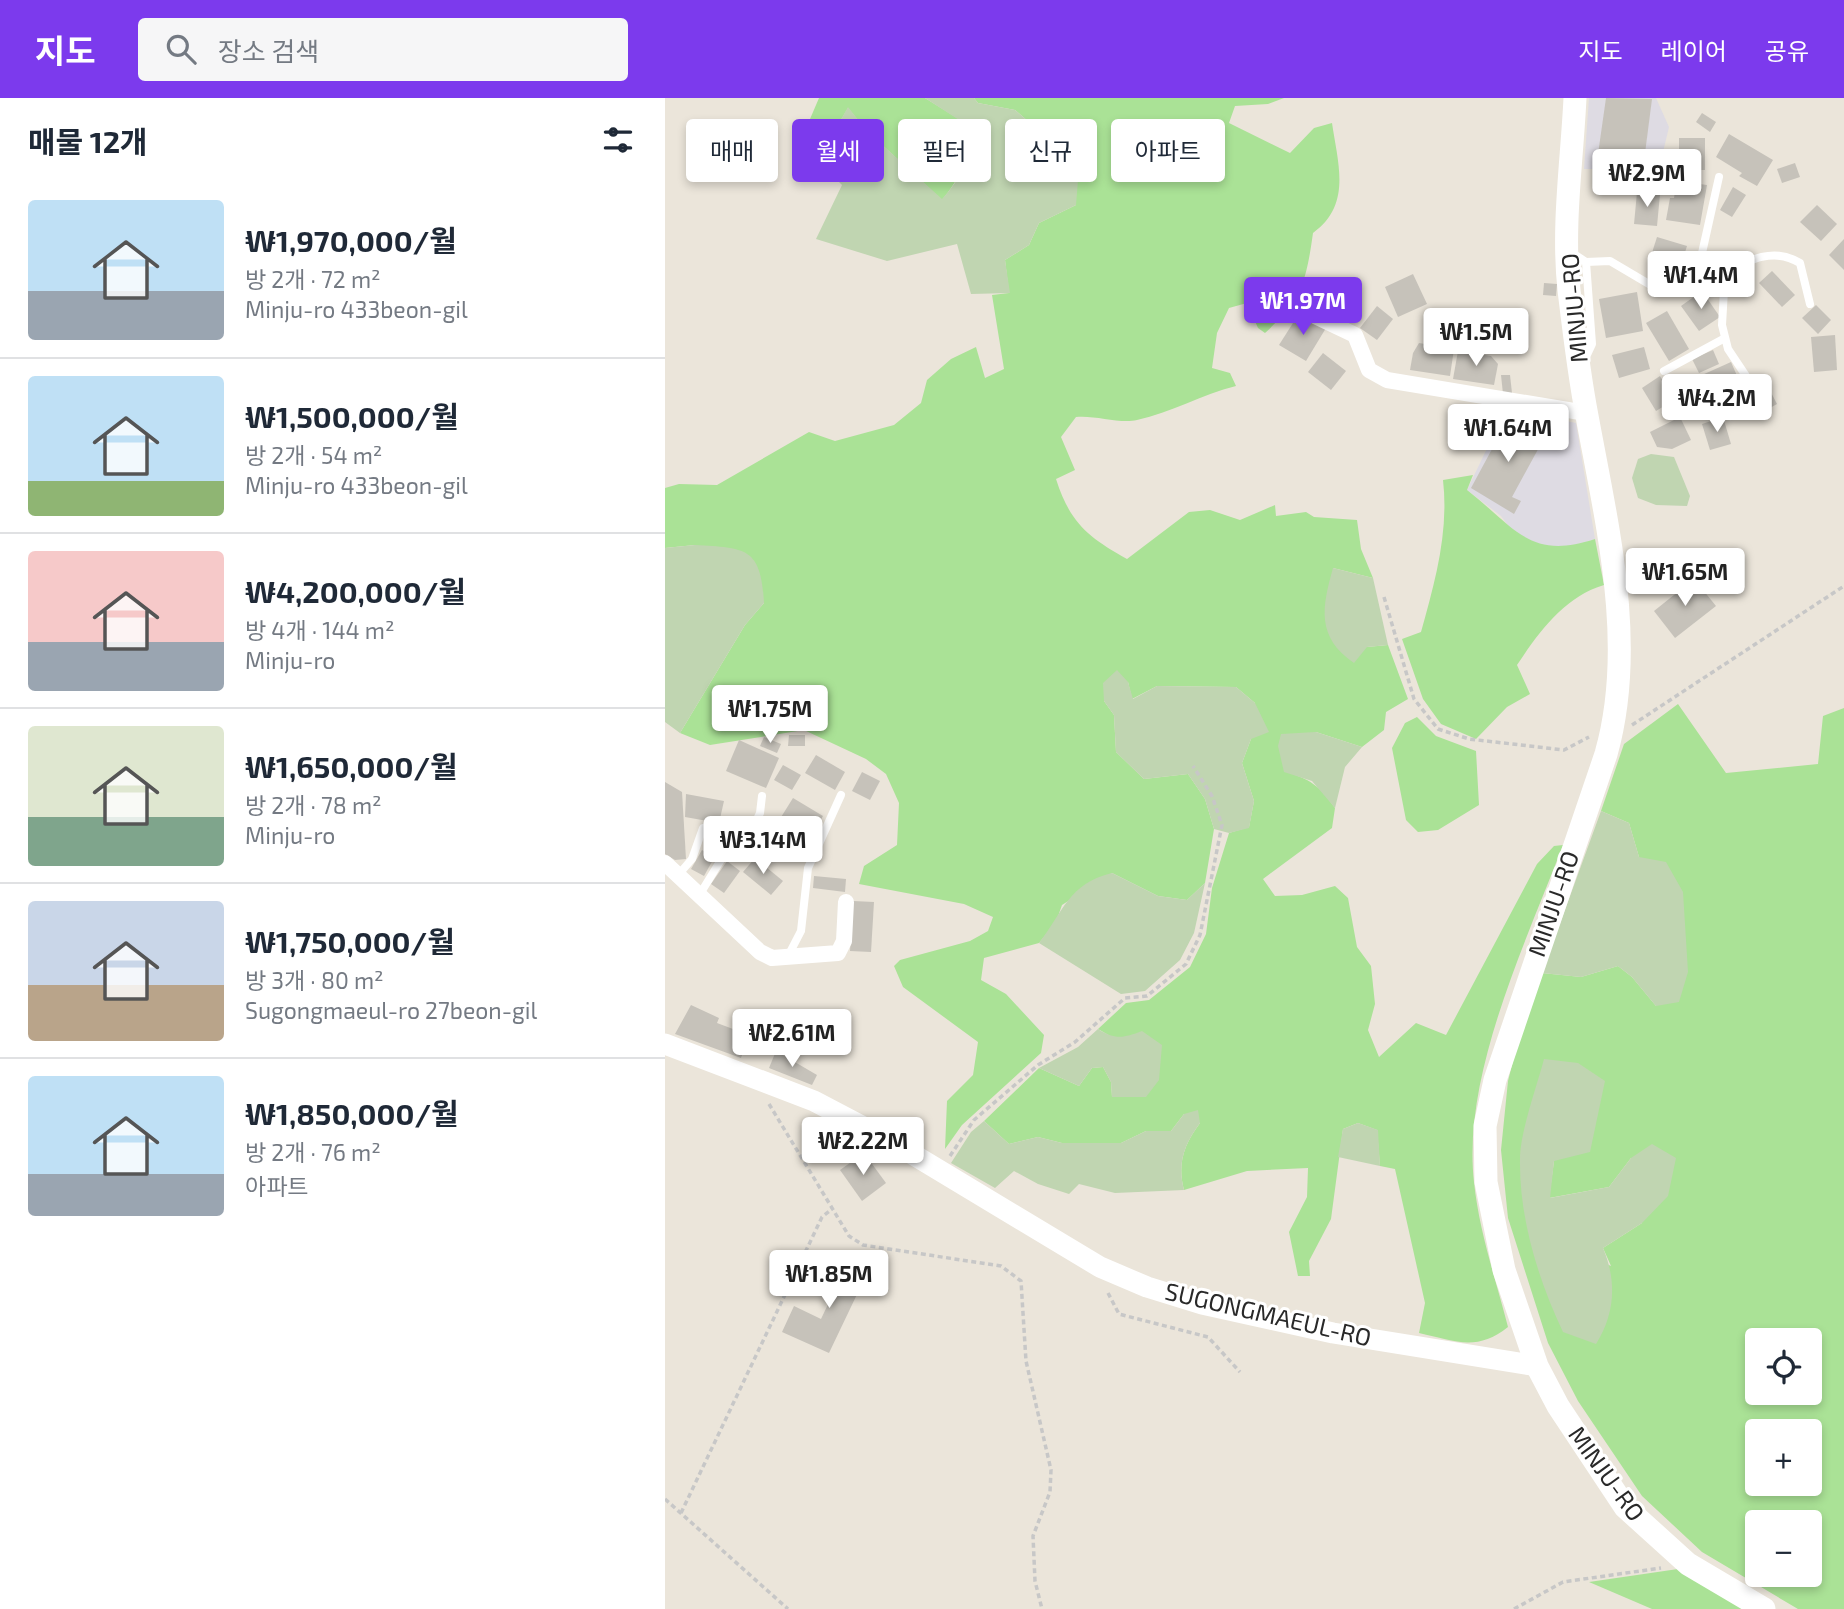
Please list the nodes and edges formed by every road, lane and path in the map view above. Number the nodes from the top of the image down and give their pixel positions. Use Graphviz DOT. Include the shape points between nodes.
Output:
graph roads {
  1 [pos="1576,98"];
  2 [pos="1719,177"];
  3 [pos="1577,256"];
  4 [pos="1700,262"];
  5 [pos="1717,277"];
  6 [pos="1810,304"];
  7 [pos="1296,307"];
  8 [pos="1725,338"];
  9 [pos="1664,371"];
  10 [pos="1586,413"];
  11 [pos="1730,416"];
  12 [pos="1844,586"];
  13 [pos="1384,597"];
  14 [pos="1611,736"];
  15 [pos="1193,766"];
  16 [pos="841,795"];
  17 [pos="762,796"];
  18 [pos="703,828"];
  19 [pos="665,863"];
  20 [pos="679,874"];
  21 [pos="700,894"];
  22 [pos="846,902"];
  23 [pos="787,958"];
  24 [pos="665,1044"];
  25 [pos="757,1077"];
  26 [pos="939,1172"];
  27 [pos="832,1209"];
  28 [pos="1100,1267"];
  29 [pos="1537,1366"];
  30 [pos="1240,1371"];
  31 [pos="665,1499"];
  32 [pos="681,1513"];
  33 [pos="1688,1564"];
  34 [pos="788,1609"];
  35 [pos="1042,1609"];
  36 [pos="1514,1609"];
  37 [pos="1764,1609"];
  1 -- 3 [label="main road, MINJU-RO"];
  2 -- 4 [label="lane"];
  3 -- 4 [label="lane" via="1610,261 1654,287 1675,282"];
  3 -- 10 [label="main road, MINJU-RO" via="1569,288"];
  4 -- 5 [label="lane" via="1712,266"];
  5 -- 6 [label="lane" via="1758,256 1789,256 1800,263"];
  5 -- 8 [label="lane" via="1724,290"];
  7 -- 10 [label="street" via="1355,335 1369,370 1387,380"];
  8 -- 9 [label="lane"];
  8 -- 11 [label="lane" via="1745,376 1743,393"];
  10 -- 14 [label="main road, MINJU-RO" via="1618,620 1618,680"];
  12 -- 14 [label="path" via="1647,719"];
  13 -- 14 [label="path" via="1414,699 1438,729 1469,739 1564,750 1594,734"];
  14 -- 29 [label="main road, MINJU-RO" via="1510,1030 1485,1126 1492,1216 1504,1270"];
  15 -- 26 [label="path" via="1212,796 1222,825 1200,935 1187,964 1147,996 1125,998 1075,1042 1038,1065 974,1120"];
  16 -- 23 [label="lane" via="808,868 801,931"];
  17 -- 21 [label="lane" via="760,813 745,845 724,855"];
  18 -- 20 [label="lane" via="692,859"];
  19 -- 20 [label="street"];
  20 -- 21 [label="street"];
  21 -- 23 [label="street" via="759,952"];
  22 -- 23 [label="street" via="838,953"];
  24 -- 25 [label="street, SUGONGMAEUL-RO"];
  25 -- 26 [label="street, SUGONGMAEUL-RO" via="860,1125"];
  25 -- 27 [label="path" via="762,1093"];
  26 -- 28 [label="street, SUGONGMAEUL-RO"];
  27 -- 32 [label="path" via="822,1217"];
  27 -- 35 [label="path" via="849,1236 863,1245 1001,1266 1021,1281 1027,1361 1051,1470 1050,1492 1033,1536 1035,1581"];
  28 -- 29 [label="street, SUGONGMAEUL-RO" via="1202,1304 1333,1332"];
  28 -- 30 [label="path" via="1119,1314 1207,1337"];
  29 -- 33 [label="main road, MINJU-RO" via="1625,1507"];
  31 -- 32 [label="path"];
  32 -- 34 [label="path"];
  33 -- 36 [label="path" via="1563,1582"];
  33 -- 37 [label="main road, MINJU-RO"];
}
